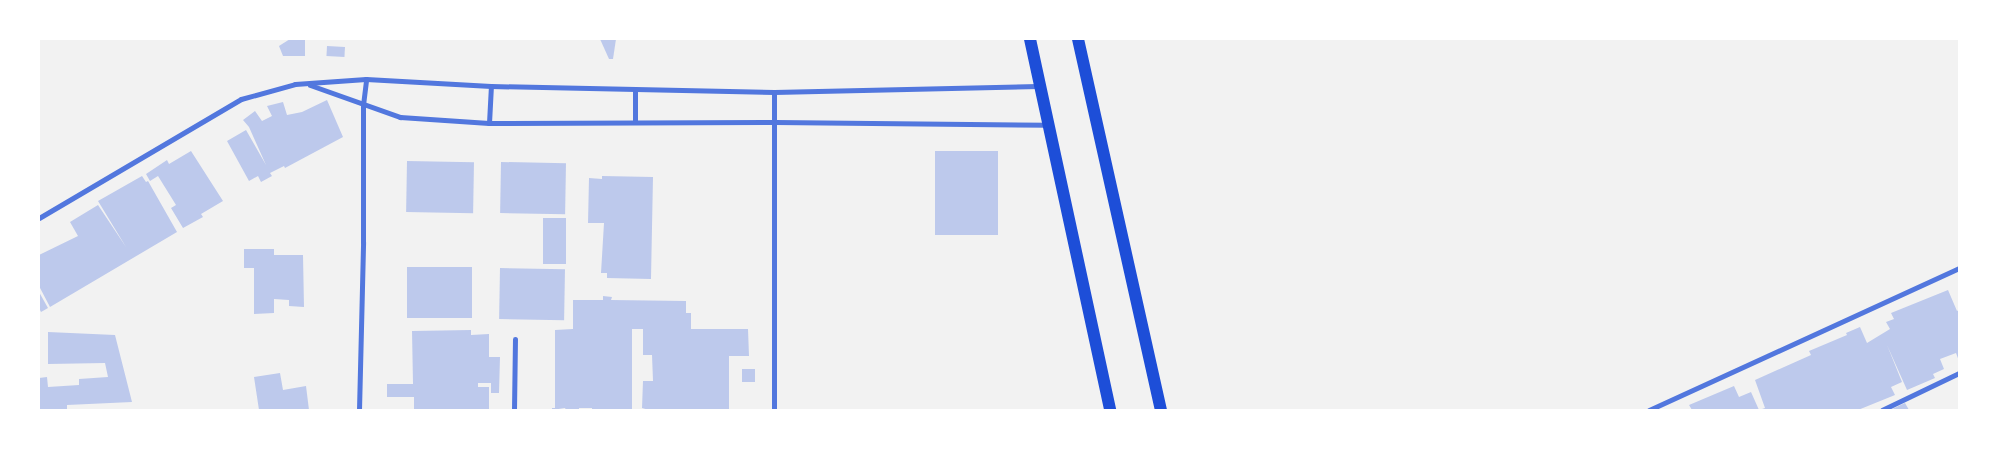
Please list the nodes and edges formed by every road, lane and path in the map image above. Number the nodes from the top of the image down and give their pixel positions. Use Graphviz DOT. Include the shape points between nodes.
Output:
graph roads {
  1 [pos="1030,39"];
  2 [pos="1078,39"];
  3 [pos="366,78"];
  4 [pos="307,84"];
  5 [pos="491,86"];
  6 [pos="1041,86"];
  7 [pos="634,89"];
  8 [pos="774,92"];
  9 [pos="362,105"];
  10 [pos="635,121"];
  11 [pos="775,122"];
  12 [pos="489,123"];
  13 [pos="1050,125"];
  14 [pos="39,218"];
  15 [pos="1959,268"];
  16 [pos="515,339"];
  17 [pos="1959,373"];
  18 [pos="359,410"];
  19 [pos="514,410"];
  20 [pos="774,410"];
  21 [pos="1110,410"];
  22 [pos="1161,410"];
  23 [pos="1649,410"];
  24 [pos="1882,410"];
  1 -- 6 [label="main road"];
  2 -- 22 [label="main road"];
  3 -- 4 [label="street"];
  3 -- 5 [label="street"];
  3 -- 9 [label="street"];
  4 -- 9 [label="street"];
  4 -- 14 [label="street" via="295,84 241,99"];
  5 -- 7 [label="street"];
  5 -- 12 [label="street"];
  6 -- 8 [label="street"];
  6 -- 13 [label="main road"];
  7 -- 8 [label="street"];
  7 -- 10 [label="street"];
  8 -- 11 [label="street"];
  9 -- 12 [label="street" via="400,117"];
  9 -- 18 [label="street"];
  10 -- 11 [label="street"];
  10 -- 12 [label="street"];
  11 -- 13 [label="street"];
  11 -- 20 [label="street"];
  13 -- 21 [label="main road"];
  15 -- 23 [label="street"];
  16 -- 19 [label="street"];
  17 -- 24 [label="street"];
}
